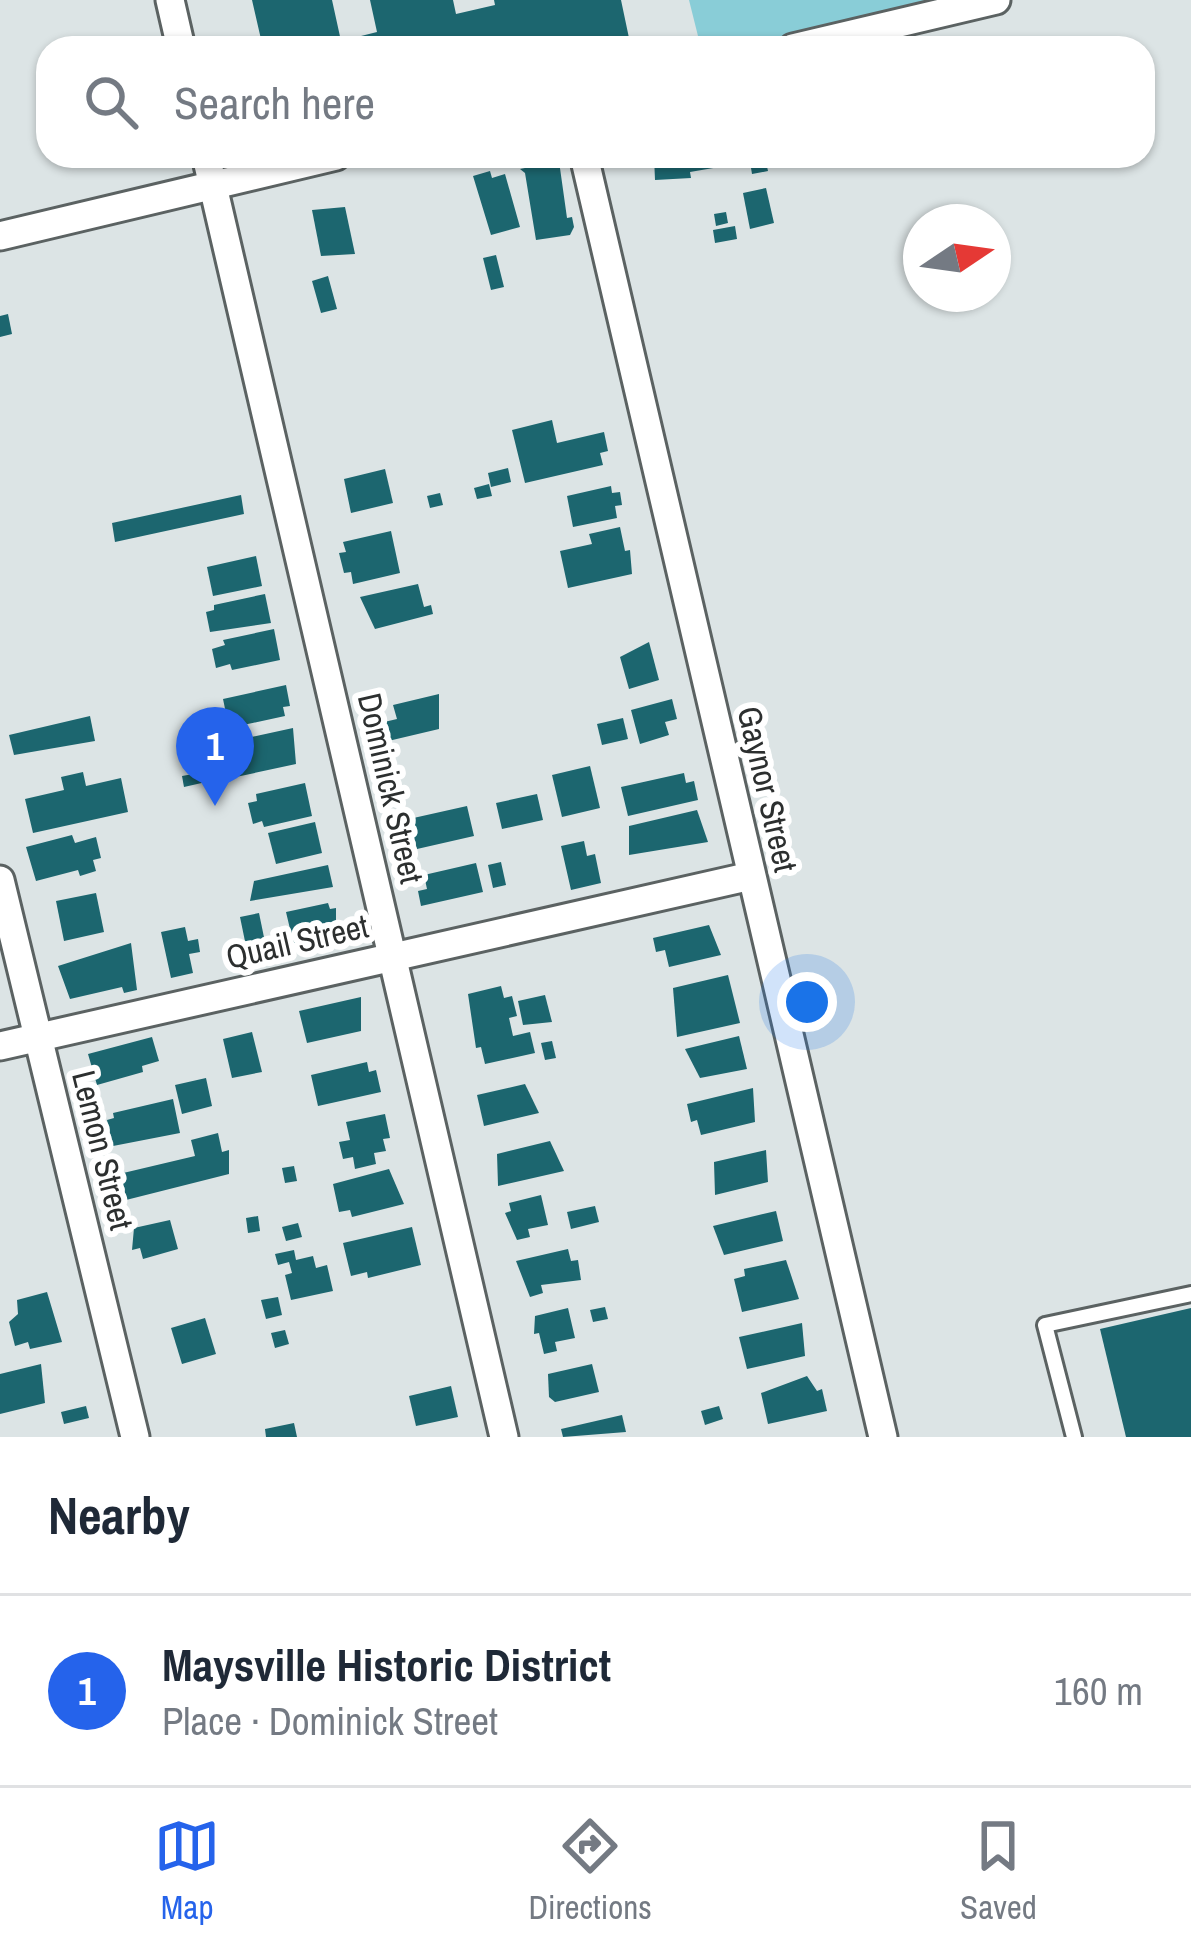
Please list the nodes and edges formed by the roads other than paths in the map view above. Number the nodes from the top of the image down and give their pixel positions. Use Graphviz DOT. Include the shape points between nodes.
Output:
graph roads {
  1 [pos="170,0"];
  2 [pos="996,0"];
  3 [pos="179,36"];
  4 [pos="844,36"];
  5 [pos="208,168"];
  6 [pos="285,168"];
  7 [pos="587,168"];
  8 [pos="212,185"];
  9 [pos="0,236"];
  10 [pos="751,876"];
  11 [pos="0,880"];
  12 [pos="393,956"];
  13 [pos="38,1038"];
  14 [pos="0,1046"];
  15 [pos="1191,1294"];
  16 [pos="136,1437"];
  17 [pos="504,1437"];
  18 [pos="883,1437"];
  19 [pos="1074,1437"];
  1 -- 3 [label="street"];
  2 -- 4 [label="street"];
  5 -- 8 [label="street, Dominick Street"];
  6 -- 8 [label="street"];
  7 -- 10 [label="street, Gaynor Street"];
  8 -- 9 [label="street"];
  8 -- 12 [label="street, Dominick Street"];
  10 -- 12 [label="street, Quail Street"];
  10 -- 18 [label="street, Gaynor Street"];
  11 -- 13 [label="street, Lemon Street"];
  12 -- 13 [label="street, Quail Street"];
  12 -- 17 [label="street, Dominick Street"];
  13 -- 14 [label="street, Quail Street"];
  13 -- 16 [label="street, Lemon Street"];
  15 -- 19 [label="lane" via="1045,1325"];
}
